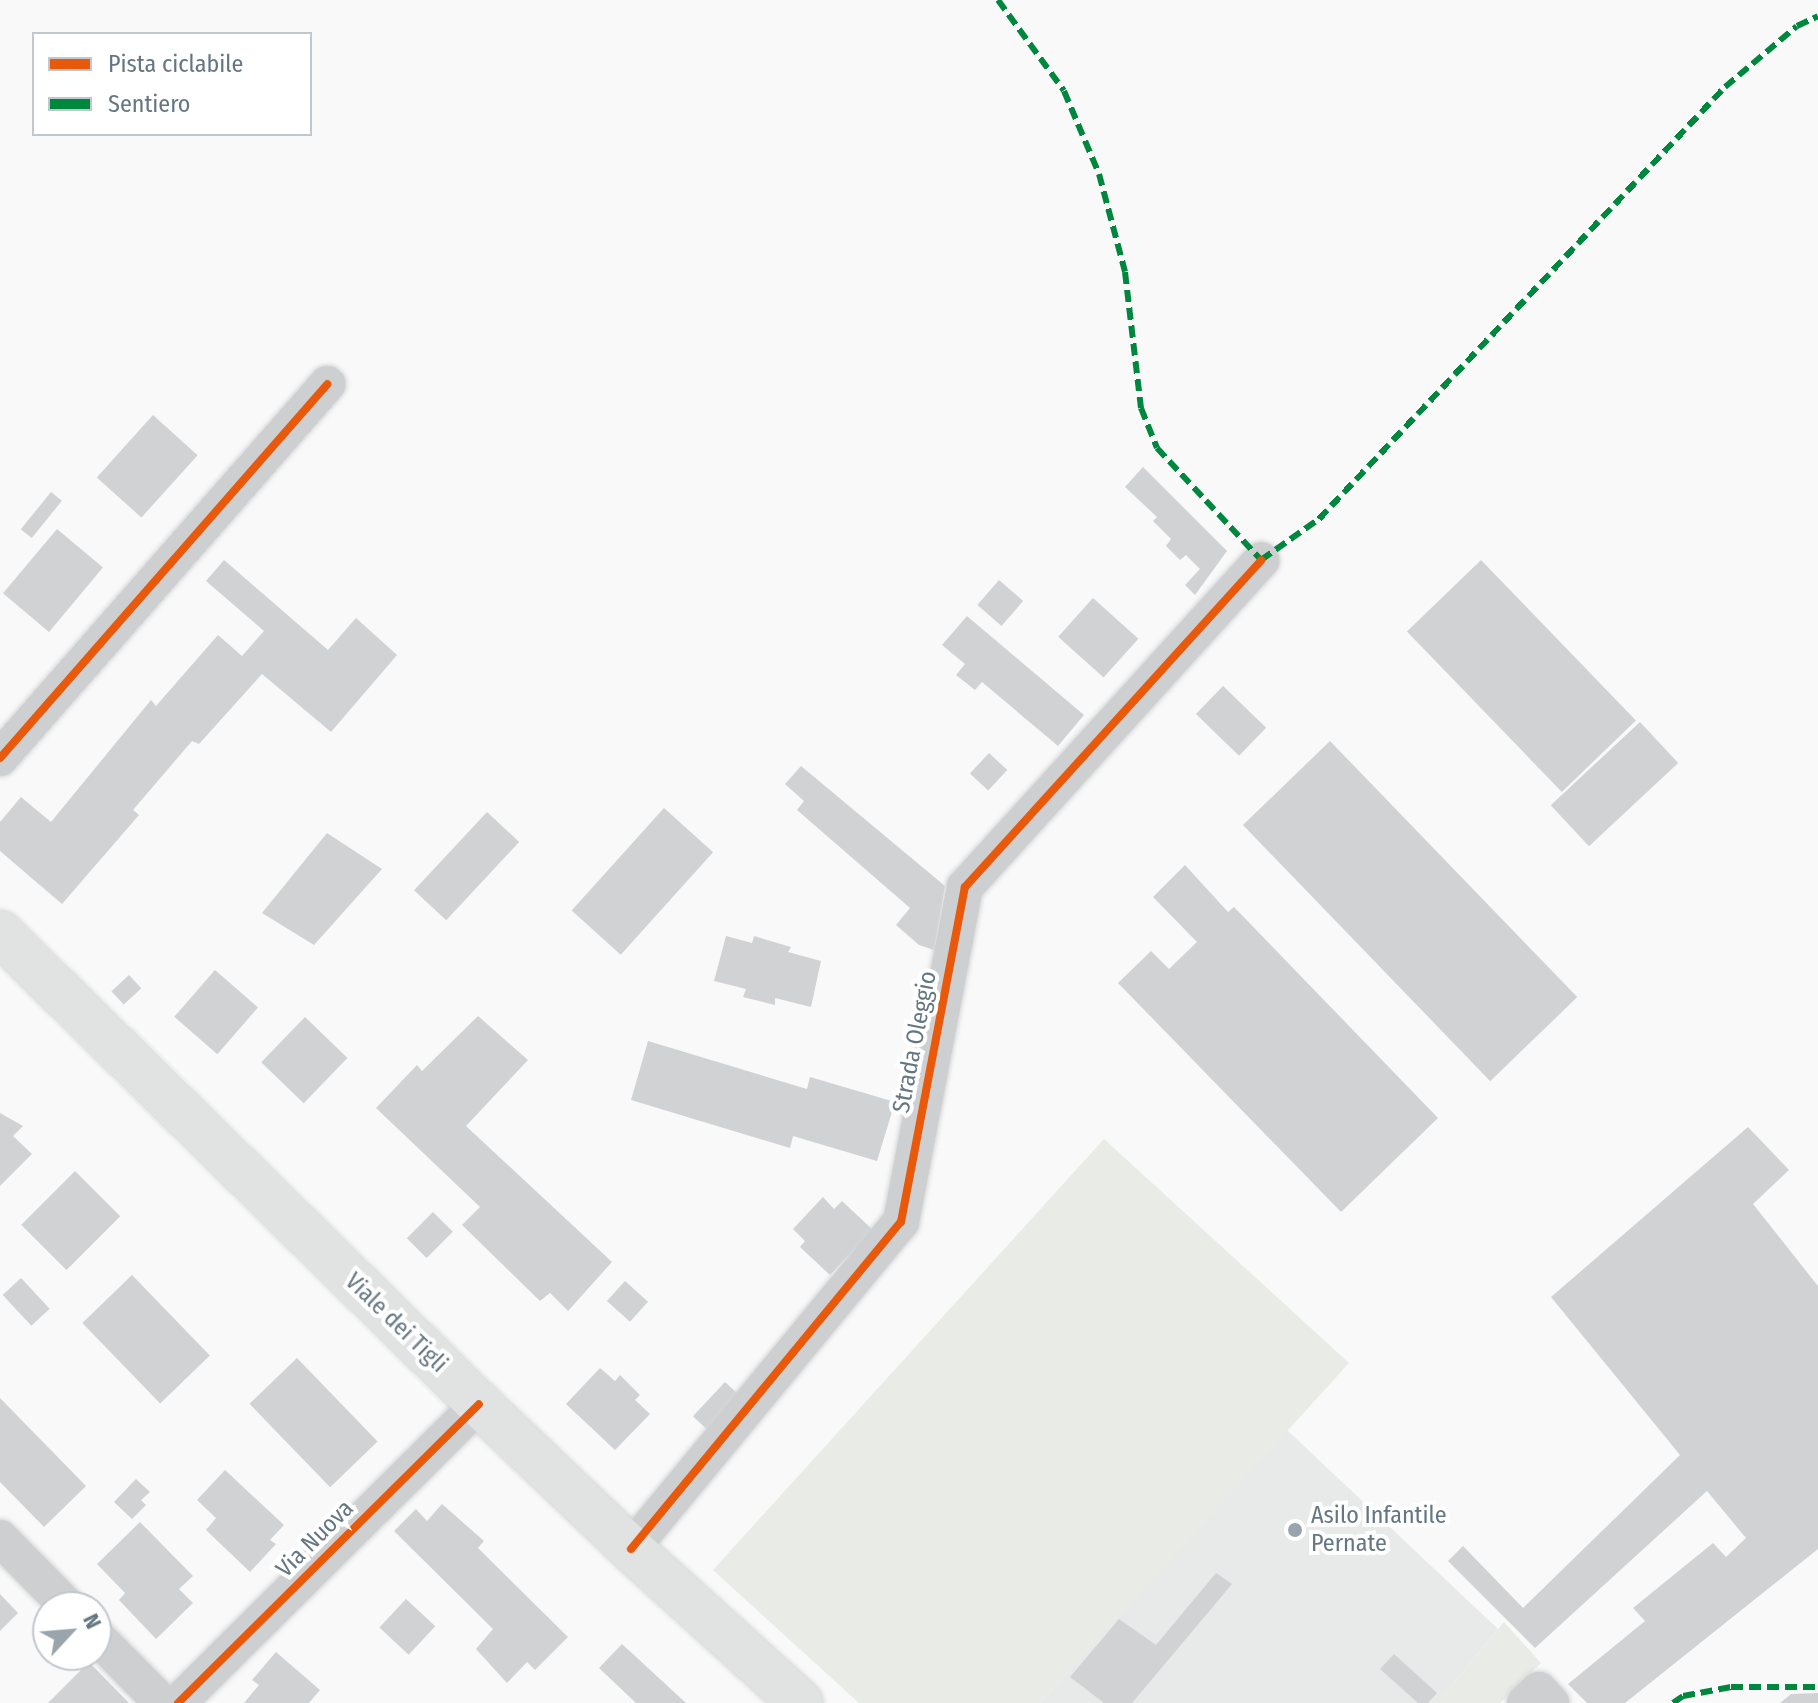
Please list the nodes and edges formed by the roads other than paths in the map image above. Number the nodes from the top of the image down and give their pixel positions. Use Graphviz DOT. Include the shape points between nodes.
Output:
graph roads {
  1 [pos="327,384"];
  2 [pos="1261,560"];
  3 [pos="0,758"];
  4 [pos="0,933"];
  5 [pos="479,1404"];
  6 [pos="0,1538"];
  7 [pos="631,1549"];
  8 [pos="52,1591"];
  9 [pos="112,1652"];
  10 [pos="162,1703"];
  11 [pos="178,1703"];
  12 [pos="801,1703"];
  13 [pos="1525,1703"];
  14 [pos="1551,1703"];
  1 -- 3 [label="street"];
  2 -- 7 [label="street, Strada Oleggio" via="965,887 901,1222"];
  4 -- 5 [label="main road, Viale dei Tigli"];
  5 -- 7 [label="main road, Viale dei Tigli"];
  5 -- 11 [label="street, Via Nuova"];
  6 -- 8 [label="street"];
  7 -- 12 [label="main road, Viale dei Tigli"];
  9 -- 10 [label="street"];
  13 -- 14 [label="street" via="1539,1690"];
}
